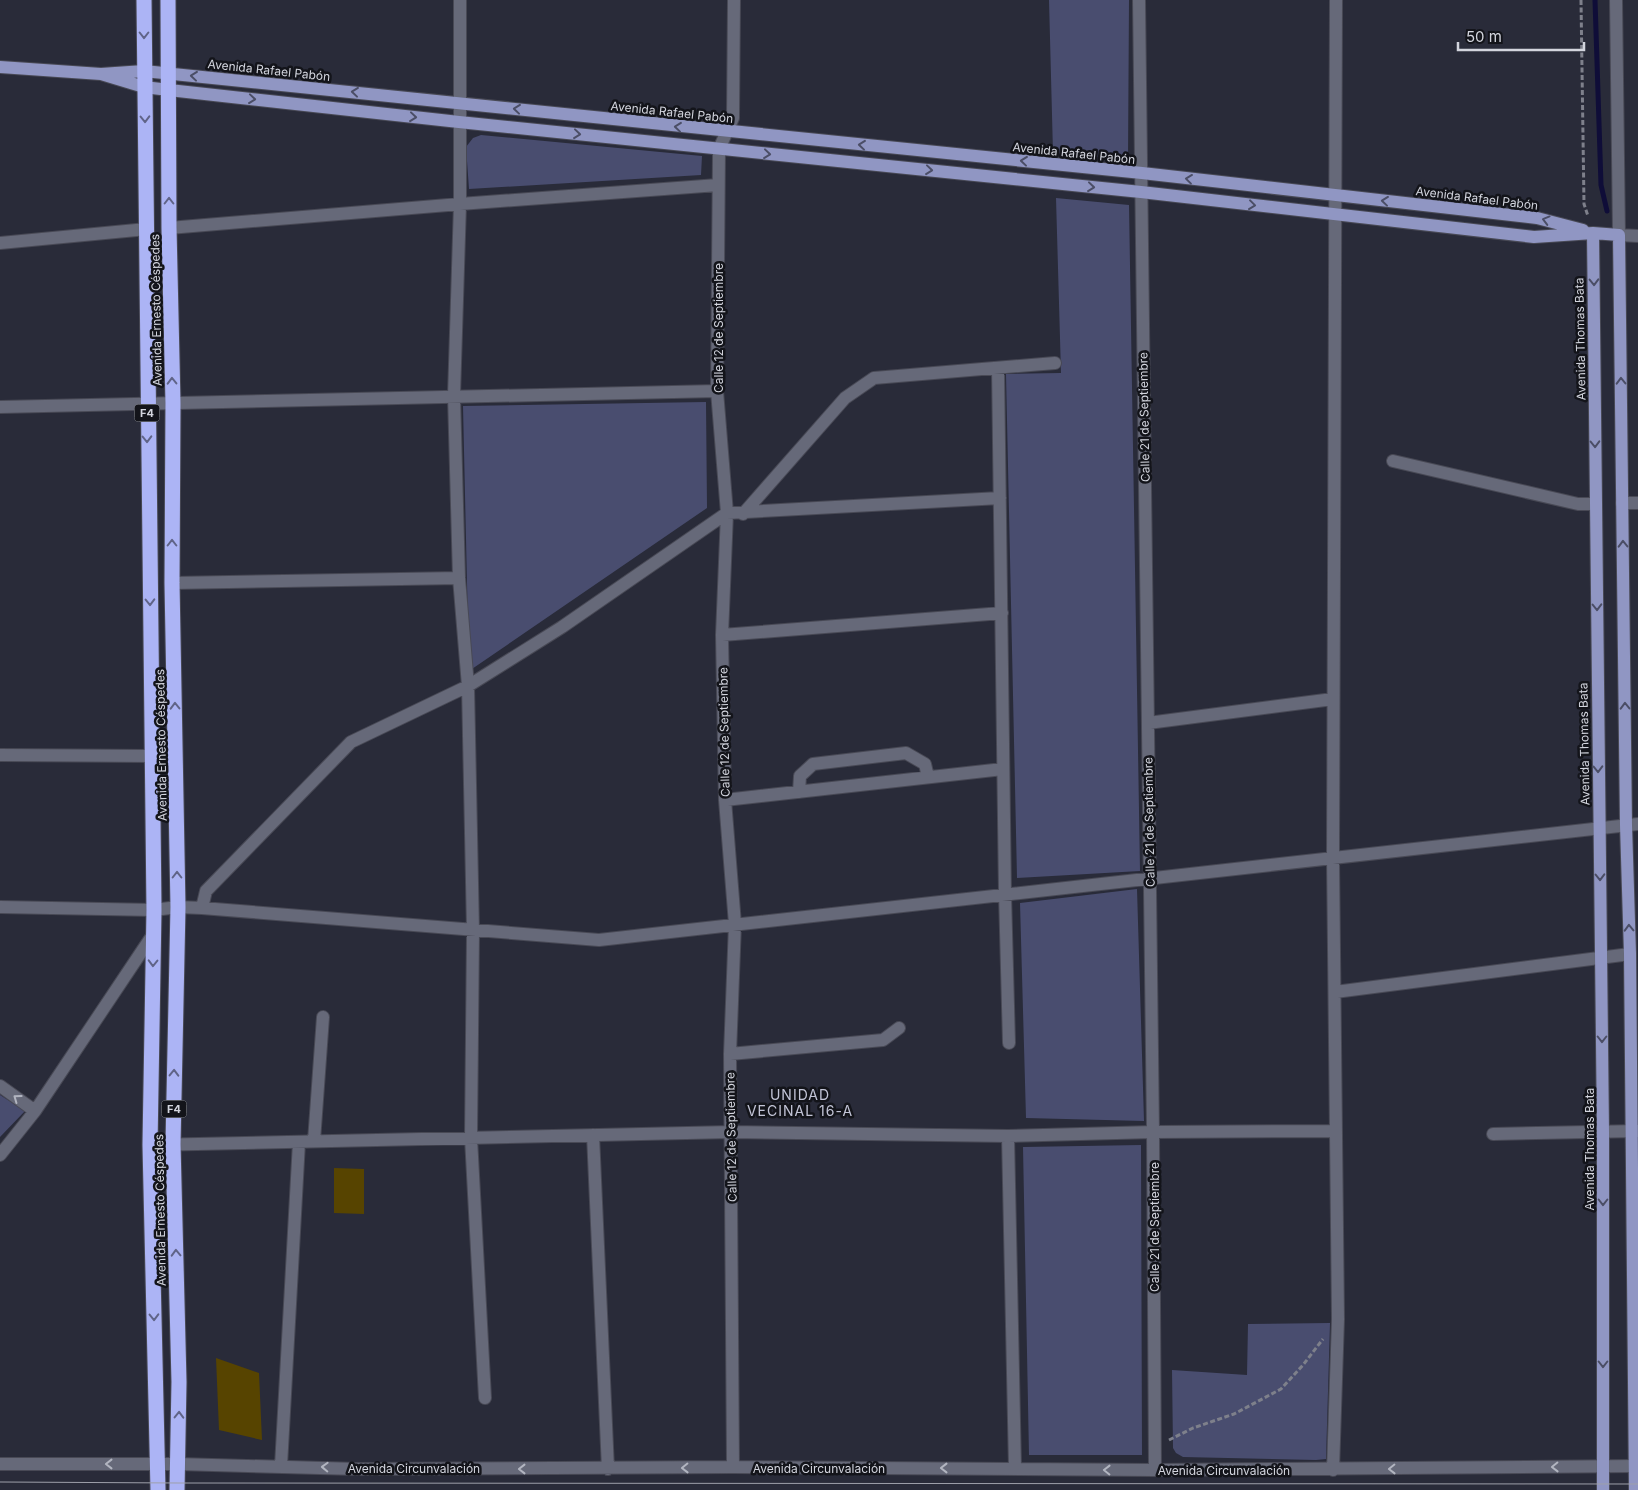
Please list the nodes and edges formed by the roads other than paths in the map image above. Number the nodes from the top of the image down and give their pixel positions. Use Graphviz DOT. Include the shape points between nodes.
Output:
graph roads {
  1 [pos="144,0"];
  2 [pos="168,0"];
  3 [pos="460,0"];
  4 [pos="734,0"];
  5 [pos="1139,0"];
  6 [pos="1336,0"];
  7 [pos="1616,0"];
  8 [pos="0,66"];
  9 [pos="144,71"];
  10 [pos="169,73"];
  11 [pos="101,74"];
  12 [pos="144,87"];
  13 [pos="169,90"];
  14 [pos="459,103"];
  15 [pos="459,122"];
  16 [pos="727,132"];
  17 [pos="719,149"];
  18 [pos="1142,173"];
  19 [pos="718,185"];
  20 [pos="1142,192"];
  21 [pos="1335,196"];
  22 [pos="460,204"];
  23 [pos="1334,215"];
  24 [pos="169,228"];
  25 [pos="147,229"];
  26 [pos="1593,233"];
  27 [pos="1619,235"];
  28 [pos="1638,236"];
  29 [pos="0,243"];
  30 [pos="1055,363"];
  31 [pos="998,368"];
  32 [pos="717,391"];
  33 [pos="454,396"];
  34 [pos="147,404"];
  35 [pos="173,404"];
  36 [pos="0,407"];
  37 [pos="1393,460"];
  38 [pos="1000,498"];
  39 [pos="1622,503"];
  40 [pos="1638,503"];
  41 [pos="1596,504"];
  42 [pos="727,513"];
  43 [pos="743,514"];
  44 [pos="459,578"];
  45 [pos="172,582"];
  46 [pos="1002,613"];
  47 [pos="722,635"];
  48 [pos="468,686"];
  49 [pos="1333,699"];
  50 [pos="1148,723"];
  51 [pos="176,754"];
  52 [pos="0,755"];
  53 [pos="152,756"];
  54 [pos="1003,769"];
  55 [pos="928,777"];
  56 [pos="799,792"];
  57 [pos="725,800"];
  58 [pos="1632,824"];
  59 [pos="1599,828"];
  60 [pos="1333,858"];
  61 [pos="1149,878"];
  62 [pos="1005,894"];
  63 [pos="0,907"];
  64 [pos="178,907"];
  65 [pos="202,908"];
  66 [pos="154,910"];
  67 [pos="735,924"];
  68 [pos="473,931"];
  69 [pos="154,932"];
  70 [pos="1630,954"];
  71 [pos="1602,958"];
  72 [pos="1335,992"];
  73 [pos="322,1017"];
  74 [pos="898,1028"];
  75 [pos="1009,1044"];
  76 [pos="730,1054"];
  77 [pos="0,1086"];
  78 [pos="35,1111"];
  79 [pos="1634,1131"];
  80 [pos="731,1132"];
  81 [pos="1153,1132"];
  82 [pos="1336,1132"];
  83 [pos="1603,1132"];
  84 [pos="1493,1134"];
  85 [pos="593,1135"];
  86 [pos="1008,1136"];
  87 [pos="471,1138"];
  88 [pos="299,1142"];
  89 [pos="314,1142"];
  90 [pos="173,1144"];
  91 [pos="150,1145"];
  92 [pos="0,1155"];
  93 [pos="485,1398"];
  94 [pos="0,1464"];
  95 [pos="158,1464"];
  96 [pos="178,1464"];
  97 [pos="281,1466"];
  98 [pos="1636,1466"];
  99 [pos="734,1467"];
  100 [pos="1603,1467"];
  101 [pos="1016,1468"];
  102 [pos="608,1469"];
  103 [pos="1156,1470"];
  104 [pos="1333,1470"];
  105 [pos="158,1490"];
  106 [pos="178,1490"];
  107 [pos="1603,1490"];
  108 [pos="1635,1490"];
  1 -- 9 [label="highway, Avenida Ernesto Céspedes / F4, one-way"];
  2 -- 10 [label="highway, Avenida Ernesto Céspedes / F4"];
  3 -- 14 [label="street"];
  4 -- 16 [label="street, Calle 12 de Septiembre" via="733,118"];
  5 -- 18 [label="street, Calle 21 de Septiembre"];
  6 -- 21 [label="street"];
  7 -- 27 [label="street"];
  8 -- 11 [label="main road, Avenida Rafael Pabón"];
  9 -- 10 [label="main road, Avenida Rafael Pabón"];
  9 -- 11 [label="main road, Avenida Rafael Pabón"];
  9 -- 12 [label="highway, Avenida Ernesto Céspedes / F4"];
  10 -- 13 [label="highway, Avenida Ernesto Céspedes / F4"];
  14 -- 10 [label="main road, Avenida Rafael Pabón, one-way"];
  11 -- 12 [label="main road, Avenida Rafael Pabón"];
  12 -- 13 [label="main road, Avenida Rafael Pabón"];
  12 -- 25 [label="highway, Avenida Ernesto Céspedes / F4, one-way"];
  13 -- 15 [label="main road, Avenida Rafael Pabón, one-way"];
  24 -- 13 [label="highway, Avenida Ernesto Céspedes / F4, one-way"];
  14 -- 15 [label="street"];
  16 -- 14 [label="main road, Avenida Rafael Pabón, one-way"];
  15 -- 17 [label="main road, Avenida Rafael Pabón, one-way"];
  15 -- 22 [label="street"];
  16 -- 17 [label="street, Calle 12 de Septiembre"];
  18 -- 16 [label="main road, Avenida Rafael Pabón, one-way"];
  17 -- 19 [label="street, Calle 12 de Septiembre"];
  17 -- 20 [label="main road, Avenida Rafael Pabón, one-way"];
  18 -- 20 [label="street, Calle 21 de Septiembre"];
  21 -- 18 [label="main road, Avenida Rafael Pabón, one-way"];
  19 -- 22 [label="street"];
  19 -- 32 [label="street, Calle 12 de Septiembre"];
  20 -- 23 [label="main road, Avenida Rafael Pabón, one-way"];
  20 -- 50 [label="street, Calle 21 de Septiembre"];
  21 -- 23 [label="street"];
  26 -- 21 [label="main road, Avenida Rafael Pabón, one-way" via="1537,218"];
  22 -- 24 [label="street"];
  22 -- 33 [label="street"];
  23 -- 26 [label="main road, Avenida Rafael Pabón" via="1534,237"];
  23 -- 49 [label="street"];
  35 -- 24 [label="highway, Avenida Ernesto Céspedes / F4, one-way"];
  25 -- 29 [label="street"];
  25 -- 34 [label="highway, Avenida Ernesto Céspedes / F4"];
  26 -- 27 [label="main road"];
  26 -- 41 [label="main road, Avenida Thomas Bata, one-way"];
  27 -- 28 [label="street"];
  39 -- 27 [label="main road, one-way"];
  30 -- 31 [label="street"];
  31 -- 38 [label="street"];
  31 -- 43 [label="street" via="874,378 845,398"];
  32 -- 33 [label="street"];
  32 -- 42 [label="street, Calle 12 de Septiembre"];
  33 -- 35 [label="street"];
  33 -- 44 [label="street"];
  34 -- 35 [label="street"];
  34 -- 36 [label="street"];
  34 -- 53 [label="highway, Avenida Ernesto Céspedes / F4, one-way"];
  45 -- 35 [label="highway, Avenida Ernesto Céspedes / F4, one-way"];
  37 -- 41 [label="street" via="1578,504"];
  38 -- 43 [label="street"];
  38 -- 46 [label="street"];
  39 -- 40 [label="street"];
  58 -- 39 [label="main road, one-way"];
  41 -- 59 [label="main road, Avenida Thomas Bata, one-way"];
  42 -- 43 [label="street"];
  42 -- 47 [label="street, Calle 12 de Septiembre"];
  42 -- 48 [label="street" via="562,627"];
  44 -- 45 [label="street"];
  44 -- 48 [label="street"];
  51 -- 45 [label="highway, Avenida Ernesto Céspedes / F4, one-way"];
  46 -- 47 [label="street"];
  46 -- 54 [label="street"];
  47 -- 57 [label="street, Calle 12 de Septiembre"];
  48 -- 65 [label="street" via="351,742 206,891"];
  48 -- 68 [label="street"];
  49 -- 50 [label="street"];
  49 -- 60 [label="street"];
  50 -- 61 [label="street, Calle 21 de Septiembre"];
  51 -- 53 [label="street"];
  64 -- 51 [label="highway, Avenida Ernesto Céspedes / F4, one-way"];
  52 -- 53 [label="street"];
  53 -- 66 [label="highway, Avenida Ernesto Céspedes / F4"];
  54 -- 55 [label="street"];
  54 -- 62 [label="street"];
  55 -- 56 [label="street"];
  55 -- 56 [label="street" via="925,764 906,753 813,764 800,776"];
  56 -- 57 [label="street"];
  57 -- 67 [label="street, Calle 12 de Septiembre"];
  58 -- 59 [label="street"];
  70 -- 58 [label="main road, one-way"];
  59 -- 60 [label="street"];
  59 -- 71 [label="main road, Avenida Thomas Bata, one-way"];
  60 -- 61 [label="street"];
  60 -- 72 [label="street"];
  61 -- 62 [label="street"];
  61 -- 81 [label="street, Calle 21 de Septiembre"];
  62 -- 67 [label="street"];
  62 -- 75 [label="street"];
  63 -- 66 [label="street"];
  64 -- 65 [label="street"];
  64 -- 66 [label="street"];
  90 -- 64 [label="highway, Avenida Ernesto Céspedes / F4, one-way"];
  65 -- 68 [label="street"];
  66 -- 69 [label="highway, Avenida Ernesto Céspedes / F4"];
  67 -- 68 [label="street" via="599,940"];
  67 -- 76 [label="street, Calle 12 de Septiembre"];
  68 -- 87 [label="street"];
  69 -- 78 [label="street"];
  69 -- 91 [label="highway, Avenida Ernesto Céspedes / F4, one-way"];
  70 -- 71 [label="street"];
  70 -- 79 [label="main road"];
  71 -- 72 [label="street"];
  71 -- 83 [label="main road, Avenida Thomas Bata, one-way"];
  72 -- 82 [label="street"];
  73 -- 89 [label="street"];
  74 -- 76 [label="street" via="883,1040"];
  76 -- 80 [label="street, Calle 12 de Septiembre"];
  78 -- 77 [label="street, one-way"];
  78 -- 92 [label="street"];
  79 -- 83 [label="street"];
  79 -- 98 [label="main road"];
  80 -- 85 [label="street"];
  80 -- 86 [label="street"];
  80 -- 99 [label="street, Calle 12 de Septiembre"];
  81 -- 82 [label="street"];
  81 -- 86 [label="street"];
  81 -- 103 [label="street, Calle 21 de Septiembre"];
  82 -- 104 [label="street" via="1338,1318"];
  83 -- 84 [label="street"];
  83 -- 100 [label="main road, Avenida Thomas Bata, one-way"];
  85 -- 87 [label="street"];
  85 -- 102 [label="street"];
  86 -- 101 [label="street"];
  87 -- 89 [label="street"];
  87 -- 93 [label="street"];
  88 -- 89 [label="street"];
  88 -- 90 [label="street"];
  88 -- 97 [label="street"];
  90 -- 91 [label="street"];
  96 -- 90 [label="highway, Avenida Ernesto Céspedes / F4, one-way"];
  91 -- 95 [label="highway, Avenida Ernesto Céspedes / F4, one-way"];
  95 -- 94 [label="street, Avenida Circunvalación, one-way"];
  95 -- 96 [label="street, Avenida Circunvalación"];
  95 -- 105 [label="highway, Avenida Ernesto Céspedes / F4"];
  96 -- 97 [label="street, Avenida Circunvalación"];
  96 -- 106 [label="highway, Avenida Ernesto Céspedes / F4"];
  102 -- 97 [label="street, Avenida Circunvalación, one-way"];
  98 -- 100 [label="street, Avenida Circunvalación"];
  98 -- 108 [label="main road"];
  101 -- 99 [label="street, Avenida Circunvalación, one-way"];
  99 -- 102 [label="street, Avenida Circunvalación, one-way"];
  100 -- 104 [label="street, Avenida Circunvalación, one-way"];
  100 -- 107 [label="main road, Avenida Thomas Bata"];
  103 -- 101 [label="street, Avenida Circunvalación, one-way"];
  103 -- 104 [label="street, Avenida Circunvalación"];
}
